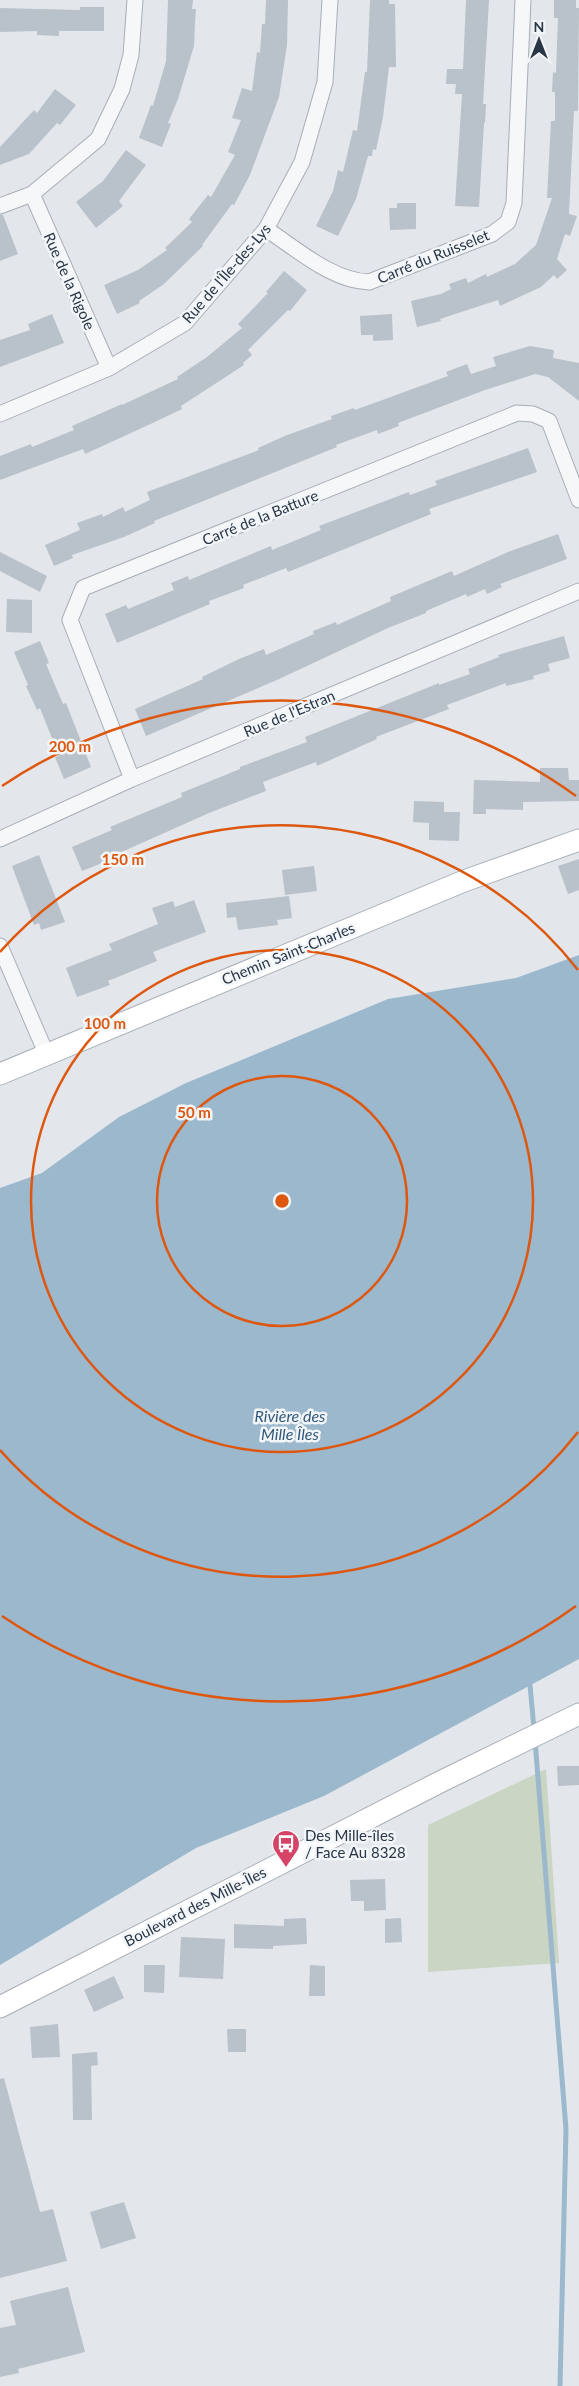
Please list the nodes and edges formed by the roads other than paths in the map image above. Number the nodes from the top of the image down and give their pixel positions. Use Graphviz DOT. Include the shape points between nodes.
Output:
graph roads {
  1 [pos="135,0"];
  2 [pos="330,0"];
  3 [pos="523,0"];
  4 [pos="32,194"];
  5 [pos="0,206"];
  6 [pos="266,229"];
  7 [pos="109,368"];
  8 [pos="0,414"];
  9 [pos="579,500"];
  10 [pos="579,591"];
  11 [pos="132,779"];
  12 [pos="0,839"];
  13 [pos="579,840"];
  14 [pos="0,946"];
  15 [pos="46,1054"];
  16 [pos="0,1074"];
  17 [pos="579,1714"];
  18 [pos="0,2007"];
  1 -- 4 [label="street" via="127,72 98,139"];
  2 -- 6 [label="street, Rue de l'Île-des-Lys" via="325,82 302,162"];
  3 -- 6 [label="street, Carré du Ruisselet" via="514,203 508,222 492,234 369,282 355,282 325,267"];
  4 -- 5 [label="street"];
  4 -- 7 [label="street, Rue de la Rigole"];
  6 -- 7 [label="street, Rue de l'Île-des-Lys" via="185,323"];
  7 -- 8 [label="street, Rue de l'Île-des-Lys"];
  9 -- 11 [label="street, Carré de la Batture" via="549,421 533,414 517,413 83,588 70,620"];
  10 -- 11 [label="street, Rue de l'Estran"];
  11 -- 12 [label="street, Rue de l'Estran"];
  13 -- 15 [label="street, Chemin Saint-Charles" via="464,880"];
  14 -- 15 [label="street"];
  15 -- 16 [label="street, Chemin Saint-Charles"];
  17 -- 18 [label="street, Boulevard des Mille-Îles"];
}
